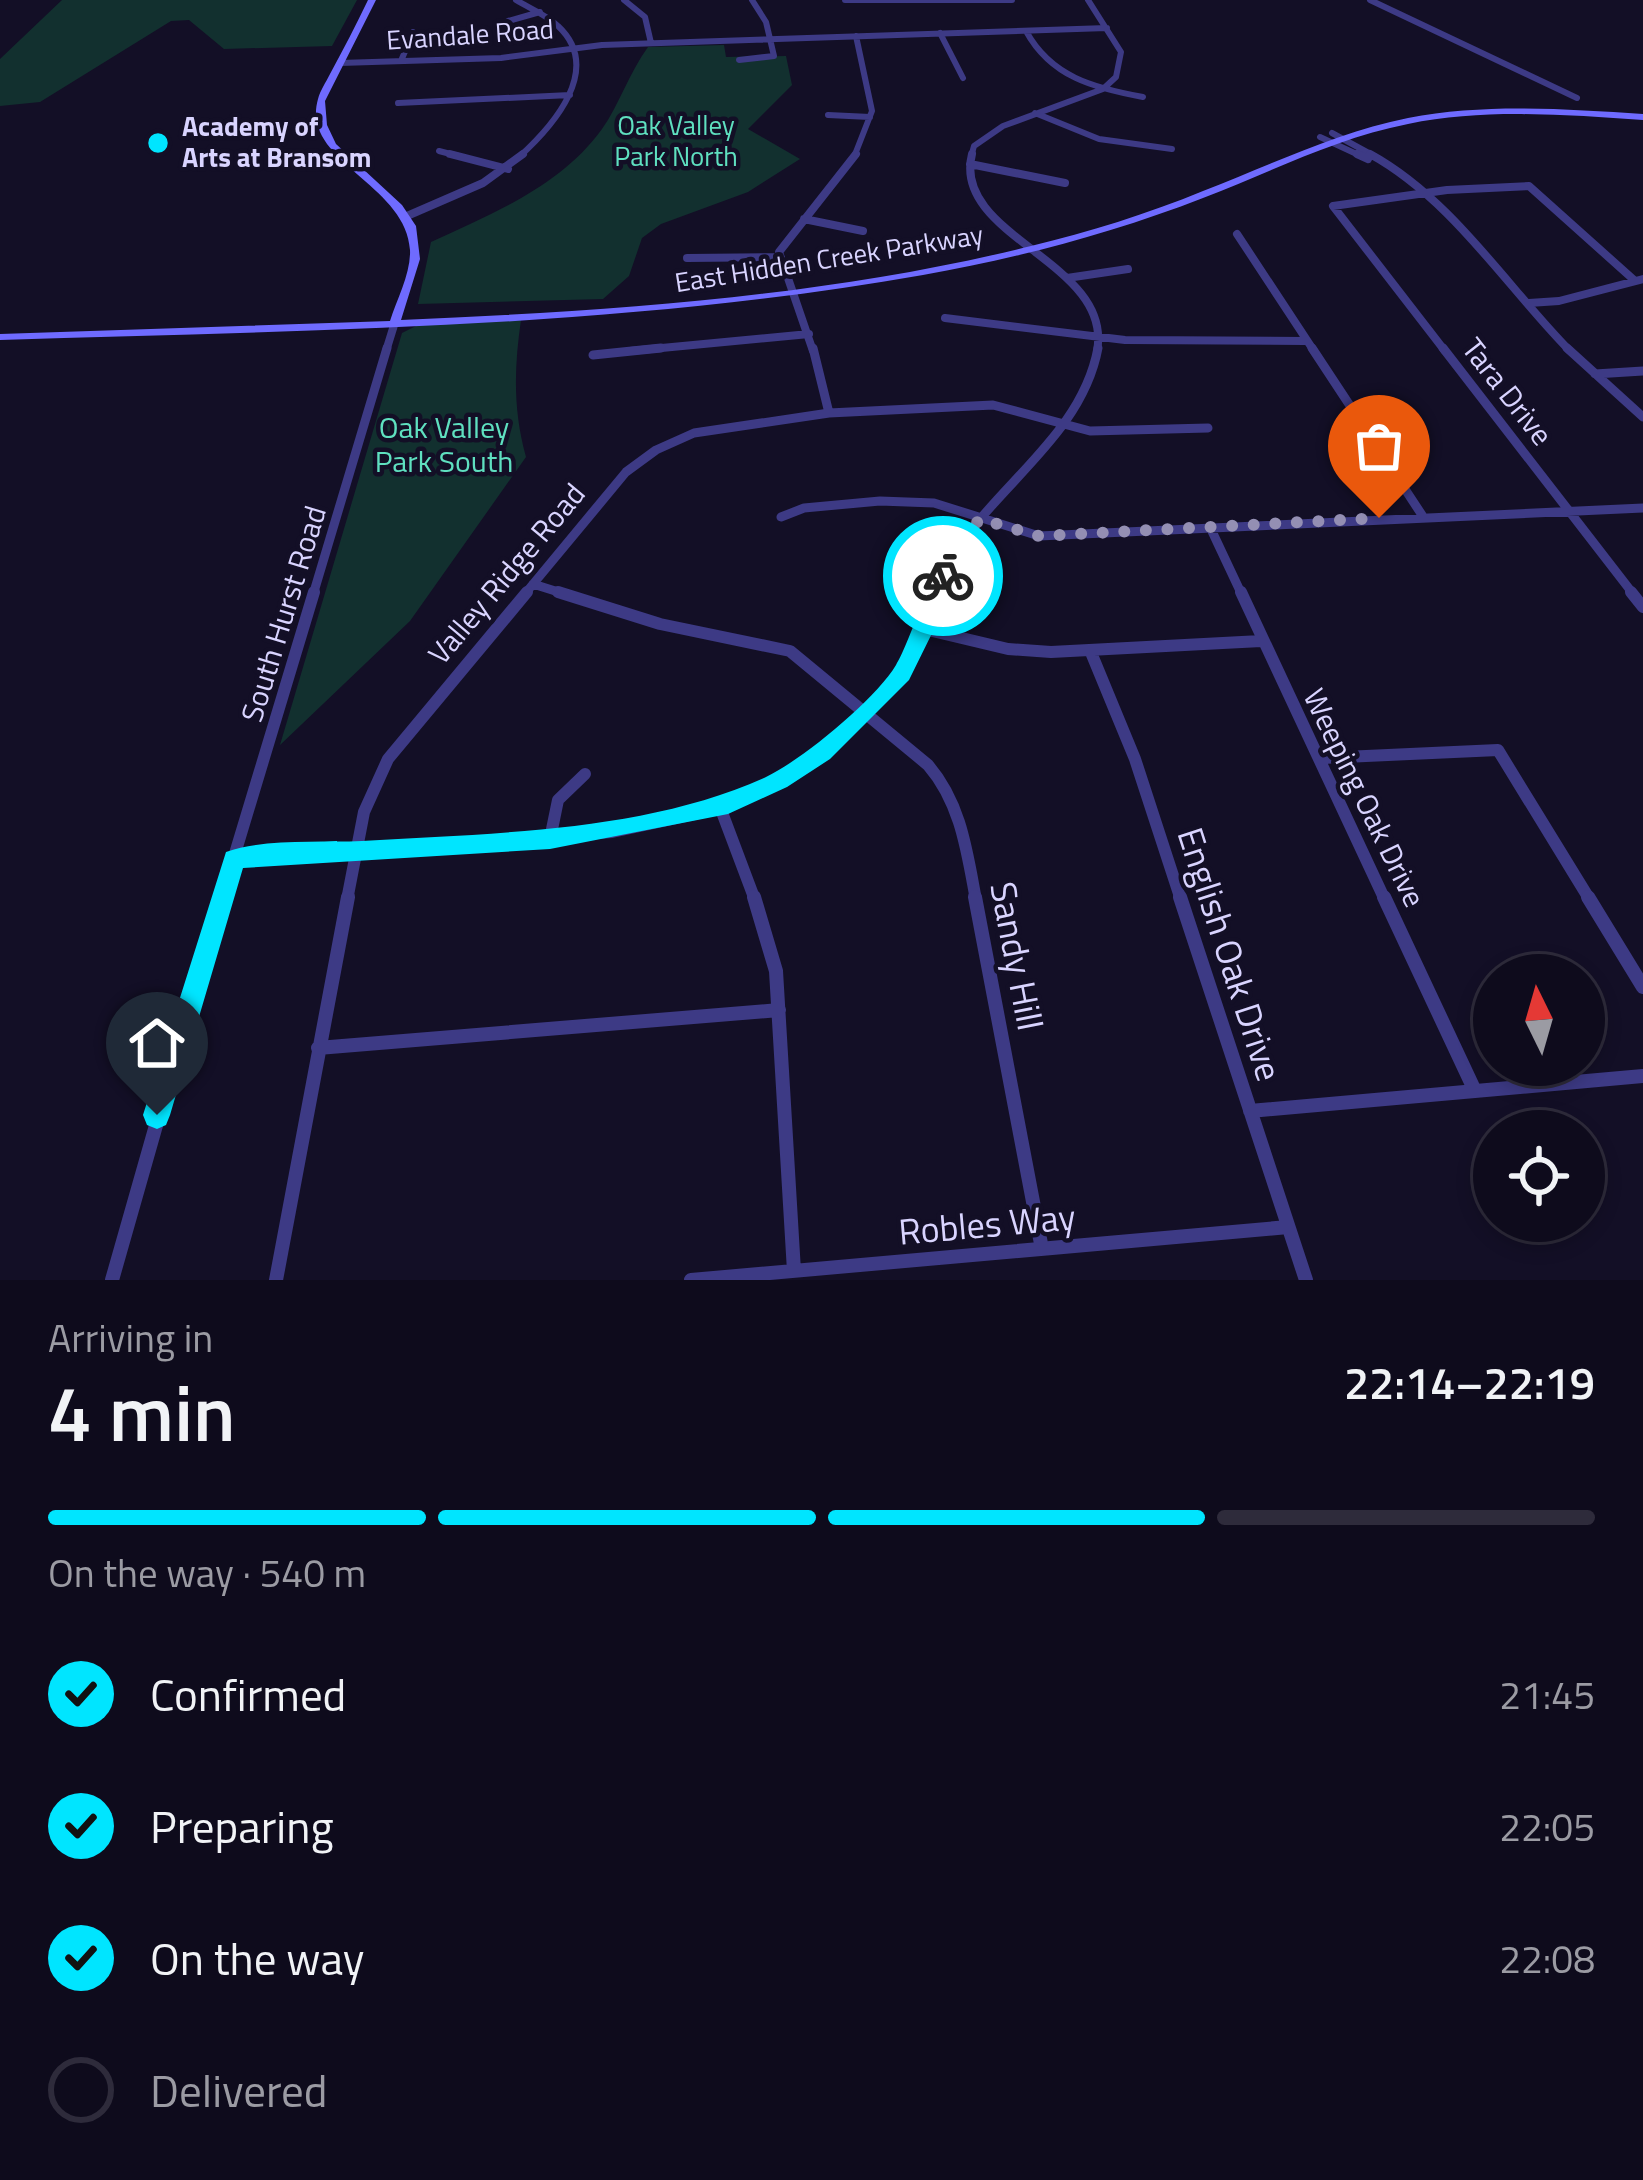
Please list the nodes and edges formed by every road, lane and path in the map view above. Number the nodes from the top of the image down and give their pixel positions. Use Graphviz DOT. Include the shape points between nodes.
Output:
graph roads {
  1 [pos="372,0"];
  2 [pos="516,0"];
  3 [pos="624,0"];
  4 [pos="752,0"];
  5 [pos="845,0"];
  6 [pos="1012,0"];
  7 [pos="1088,0"];
  8 [pos="1370,0"];
  9 [pos="540,12"];
  10 [pos="508,21"];
  11 [pos="1107,28"];
  12 [pos="1026,31"];
  13 [pos="413,32"];
  14 [pos="940,33"];
  15 [pos="856,36"];
  16 [pos="771,39"];
  17 [pos="651,43"];
  18 [pos="574,48"];
  19 [pos="739,60"];
  20 [pos="401,62"];
  21 [pos="340,63"];
  22 [pos="963,78"];
  23 [pos="1103,89"];
  24 [pos="570,94"];
  25 [pos="1143,98"];
  26 [pos="1577,98"];
  27 [pos="398,104"];
  28 [pos="1036,113"];
  29 [pos="888,115"];
  30 [pos="1643,115"];
  31 [pos="828,116"];
  32 [pos="871,116"];
  33 [pos="1331,137"];
  34 [pos="1172,149"];
  35 [pos="439,151"];
  36 [pos="970,164"];
  37 [pos="508,169"];
  38 [pos="1065,183"];
  39 [pos="1422,193"];
  40 [pos="407,216"];
  41 [pos="804,219"];
  42 [pos="863,231"];
  43 [pos="1237,234"];
  44 [pos="1027,245"];
  45 [pos="780,257"];
  46 [pos="687,258"];
  47 [pos="1128,269"];
  48 [pos="1067,278"];
  49 [pos="1638,279"];
  50 [pos="792,291"];
  51 [pos="1529,303"];
  52 [pos="397,317"];
  53 [pos="945,318"];
  54 [pos="0,332"];
  55 [pos="809,334"];
  56 [pos="1305,340"];
  57 [pos="1100,342"];
  58 [pos="593,355"];
  59 [pos="1643,371"];
  60 [pos="1595,374"];
  61 [pos="829,413"];
  62 [pos="1643,417"];
  63 [pos="1063,423"];
  64 [pos="1208,428"];
  65 [pos="1567,508"];
  66 [pos="1643,508"];
  67 [pos="1422,515"];
  68 [pos="781,517"];
  69 [pos="980,519"];
  70 [pos="1210,526"];
  71 [pos="533,584"];
  72 [pos="1643,607"];
  73 [pos="924,629"];
  74 [pos="1261,641"];
  75 [pos="1090,650"];
  76 [pos="864,712"];
  77 [pos="1322,758"];
  78 [pos="585,774"];
  79 [pos="720,807"];
  80 [pos="550,839"];
  81 [pos="356,849"];
  82 [pos="234,859"];
  83 [pos="1643,987"];
  84 [pos="779,1010"];
  85 [pos="318,1048"];
  86 [pos="1643,1076"];
  87 [pos="1474,1091"];
  88 [pos="1250,1111"];
  89 [pos="1288,1227"];
  90 [pos="1042,1249"];
  91 [pos="794,1271"];
  92 [pos="112,1280"];
  93 [pos="275,1280"];
  94 [pos="691,1280"];
  95 [pos="1306,1280"];
  1 -- 21 [label="main road"];
  2 -- 9 [label="street"];
  3 -- 17 [label="street" via="644,13"];
  4 -- 16 [label="street"];
  5 -- 6 [label="street"];
  7 -- 11 [label="street"];
  8 -- 26 [label="street"];
  9 -- 10 [label="street"];
  9 -- 18 [label="street" via="559,23"];
  11 -- 12 [label="street, Evandale Road"];
  11 -- 23 [label="street" via="1122,63"];
  12 -- 14 [label="street, Evandale Road"];
  12 -- 23 [label="street" via="1048,64"];
  13 -- 20 [label="street"];
  14 -- 15 [label="street, Evandale Road"];
  14 -- 22 [label="street"];
  15 -- 16 [label="street, Evandale Road"];
  15 -- 32 [label="street"];
  16 -- 17 [label="street, Evandale Road"];
  16 -- 19 [label="street" via="774,56"];
  17 -- 18 [label="street, Evandale Road"];
  18 -- 20 [label="street, Evandale Road"];
  18 -- 24 [label="street"];
  20 -- 21 [label="street, Evandale Road"];
  21 -- 40 [label="main road" via="321,101 327,142"];
  23 -- 25 [label="street"];
  23 -- 28 [label="street"];
  24 -- 27 [label="street"];
  24 -- 37 [label="street" via="552,129"];
  28 -- 34 [label="street" via="1099,139"];
  28 -- 36 [label="street" via="982,139"];
  29 -- 32 [label="street"];
  30 -- 33 [label="main road, East Hidden Creek Parkway" via="1458,113"];
  31 -- 32 [label="street"];
  32 -- 41 [label="street" via="848,164"];
  33 -- 39 [label="street"];
  33 -- 44 [label="main road, East Hidden Creek Parkway" via="1200,196"];
  35 -- 37 [label="street"];
  36 -- 38 [label="street"];
  36 -- 44 [label="street" via="977,196"];
  37 -- 40 [label="street"];
  39 -- 49 [label="street" via="1528,186"];
  39 -- 51 [label="street"];
  39 -- 65 [label="street, Tara Drive" via="1333,206"];
  40 -- 52 [label="main road, South Hurst Road" via="416,253"];
  41 -- 42 [label="street"];
  41 -- 45 [label="street"];
  43 -- 56 [label="street"];
  44 -- 48 [label="street"];
  44 -- 50 [label="main road, East Hidden Creek Parkway" via="929,272"];
  45 -- 46 [label="street"];
  45 -- 50 [label="street"];
  47 -- 48 [label="street"];
  48 -- 57 [label="street" via="1087,300"];
  49 -- 51 [label="street"];
  50 -- 52 [label="main road, East Hidden Creek Parkway" via="672,309"];
  50 -- 55 [label="street"];
  51 -- 60 [label="street"];
  52 -- 54 [label="main road, East Hidden Creek Parkway"];
  52 -- 82 [label="street, South Hurst Road"];
  53 -- 57 [label="street"];
  55 -- 58 [label="street"];
  55 -- 61 [label="street"];
  56 -- 57 [label="street"];
  56 -- 67 [label="street"];
  57 -- 63 [label="street" via="1093,380"];
  59 -- 60 [label="street"];
  60 -- 62 [label="street"];
  61 -- 63 [label="street, Valley Ridge Road" via="993,405"];
  61 -- 71 [label="street, Valley Ridge Road" via="694,433 656,450 626,472"];
  63 -- 64 [label="street, Valley Ridge Road" via="1090,431"];
  63 -- 69 [label="street"];
  65 -- 66 [label="street"];
  65 -- 67 [label="street"];
  65 -- 72 [label="street, Tara Drive"];
  67 -- 70 [label="street"];
  68 -- 69 [label="street" via="880,501 934,503"];
  69 -- 70 [label="street" via="1039,536"];
  69 -- 73 [label="street" via="950,554"];
  70 -- 74 [label="street, Weeping Oak Drive"];
  71 -- 76 [label="street, Sandy Hill" via="660,624 790,651"];
  71 -- 81 [label="street, Valley Ridge Road" via="388,759"];
  73 -- 75 [label="street" via="1008,649"];
  73 -- 76 [label="street" via="902,674"];
  74 -- 75 [label="street"];
  74 -- 77 [label="street, Weeping Oak Drive"];
  75 -- 88 [label="street, English Oak Drive" via="1135,759"];
  76 -- 79 [label="street" via="823,753"];
  76 -- 90 [label="street, Sandy Hill" via="928,765 955,807"];
  77 -- 83 [label="street" via="1498,750"];
  77 -- 87 [label="street, Weeping Oak Drive"];
  78 -- 80 [label="street" via="558,800"];
  79 -- 80 [label="street"];
  79 -- 84 [label="street" via="768,935"];
  80 -- 81 [label="street"];
  81 -- 82 [label="street"];
  81 -- 85 [label="street, Valley Ridge Road"];
  82 -- 92 [label="street, South Hurst Road"];
  84 -- 85 [label="street"];
  84 -- 91 [label="street"];
  85 -- 93 [label="street, Valley Ridge Road"];
  86 -- 87 [label="street"];
  87 -- 88 [label="street"];
  88 -- 89 [label="street, English Oak Drive"];
  89 -- 90 [label="street, Robles Way"];
  89 -- 95 [label="street, English Oak Drive"];
  90 -- 91 [label="street, Robles Way"];
  91 -- 94 [label="street, Robles Way"];
}
